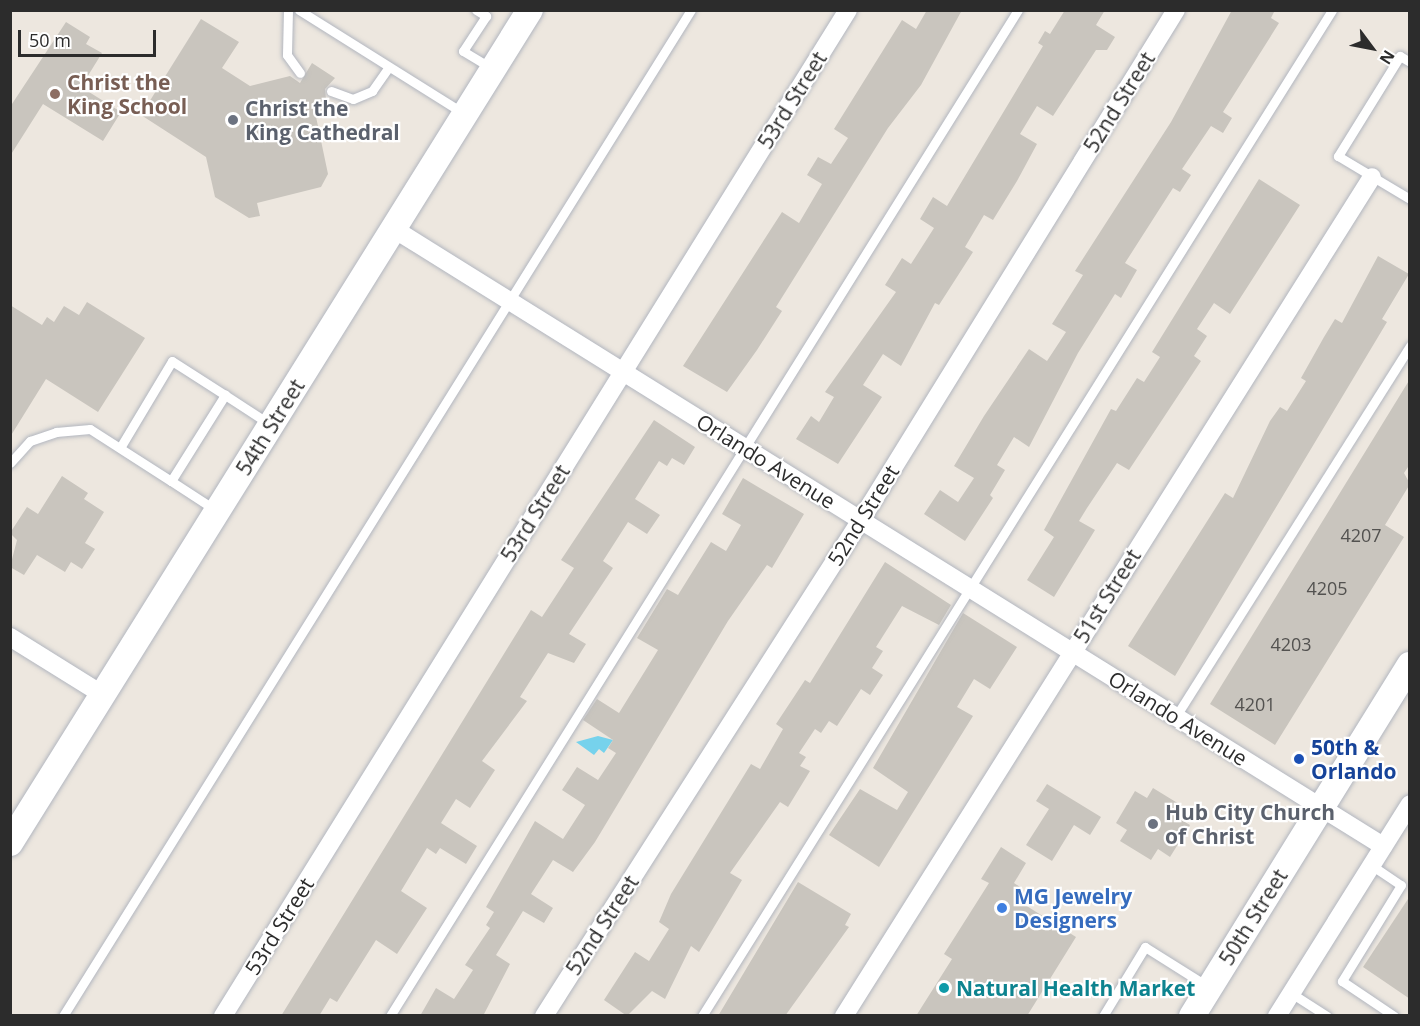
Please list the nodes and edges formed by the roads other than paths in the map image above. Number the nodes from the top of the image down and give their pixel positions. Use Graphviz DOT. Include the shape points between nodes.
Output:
graph roads {
  1 [pos="288,10"];
  2 [pos="299,10"];
  3 [pos="476,10"];
  4 [pos="530,10"];
  5 [pos="691,10"];
  6 [pos="848,10"];
  7 [pos="1018,10"];
  8 [pos="1176,10"];
  9 [pos="1332,10"];
  10 [pos="1410,62"];
  11 [pos="389,67"];
  12 [pos="493,69"];
  13 [pos="300,73"];
  14 [pos="331,91"];
  15 [pos="465,114"];
  16 [pos="1372,177"];
  17 [pos="1410,199"];
  18 [pos="394,229"];
  19 [pos="510,302"];
  20 [pos="1410,346"];
  21 [pos="622,371"];
  22 [pos="225,394"];
  23 [pos="271,425"];
  24 [pos="120,448"];
  25 [pos="746,448"];
  26 [pos="10,463"];
  27 [pos="171,481"];
  28 [pos="218,511"];
  29 [pos="861,520"];
  30 [pos="971,589"];
  31 [pos="10,638"];
  32 [pos="1072,652"];
  33 [pos="1410,665"];
  34 [pos="103,694"];
  35 [pos="1176,716"];
  36 [pos="1410,804"];
  37 [pos="1322,807"];
  38 [pos="1404,826"];
  39 [pos="10,843"];
  40 [pos="1383,846"];
  41 [pos="1371,865"];
  42 [pos="1209,988"];
  43 [pos="1291,993"];
  44 [pos="63,1016"];
  45 [pos="223,1016"];
  46 [pos="390,1016"];
  47 [pos="544,1016"];
  48 [pos="702,1016"];
  49 [pos="844,1016"];
  50 [pos="1103,1016"];
  51 [pos="1192,1016"];
  52 [pos="1277,1016"];
  53 [pos="1327,1016"];
  54 [pos="1394,1016"];
  1 -- 13 [label="lane" via="287,55"];
  2 -- 11 [label="lane"];
  3 -- 12 [label="lane" via="486,16 464,51"];
  4 -- 12 [label="street, 54th Street"];
  5 -- 19 [label="lane"];
  6 -- 21 [label="street, 53rd Street"];
  7 -- 25 [label="lane"];
  8 -- 29 [label="street, 52nd Street"];
  9 -- 30 [label="lane"];
  10 -- 16 [label="lane" via="1400,56 1338,156"];
  11 -- 14 [label="lane" via="372,91 353,99"];
  11 -- 15 [label="lane"];
  12 -- 15 [label="street, 54th Street"];
  15 -- 18 [label="street, 54th Street"];
  16 -- 17 [label="lane"];
  16 -- 32 [label="street, 51st Street"];
  18 -- 19 [label="street, Orlando Avenue"];
  18 -- 23 [label="street, 54th Street"];
  19 -- 21 [label="street, Orlando Avenue"];
  19 -- 44 [label="lane"];
  20 -- 35 [label="lane"];
  21 -- 25 [label="street, Orlando Avenue"];
  21 -- 45 [label="street, 53rd Street"];
  22 -- 23 [label="lane"];
  22 -- 24 [label="lane" via="172,361"];
  22 -- 27 [label="lane"];
  23 -- 28 [label="street, 54th Street"];
  24 -- 26 [label="lane" via="90,429 56,432 30,441"];
  24 -- 27 [label="lane"];
  25 -- 29 [label="street, Orlando Avenue"];
  25 -- 46 [label="lane"];
  27 -- 28 [label="lane"];
  28 -- 34 [label="street, 54th Street"];
  29 -- 30 [label="street, Orlando Avenue"];
  29 -- 47 [label="street, 52nd Street"];
  30 -- 32 [label="street, Orlando Avenue"];
  30 -- 48 [label="lane"];
  31 -- 34 [label="street"];
  32 -- 35 [label="street, Orlando Avenue"];
  32 -- 49 [label="street, 51st Street"];
  33 -- 37 [label="street, 50th Street"];
  34 -- 39 [label="street, 54th Street"];
  35 -- 37 [label="street, Orlando Avenue"];
  36 -- 38 [label="street"];
  37 -- 40 [label="street, Orlando Avenue"];
  37 -- 42 [label="street, 50th Street"];
  38 -- 40 [label="street"];
  40 -- 41 [label="street"];
  41 -- 43 [label="street"];
  41 -- 54 [label="lane" via="1401,885 1342,981"];
  42 -- 50 [label="lane" via="1145,947"];
  42 -- 51 [label="street, 50th Street"];
  43 -- 52 [label="street"];
  43 -- 53 [label="lane"];
}
